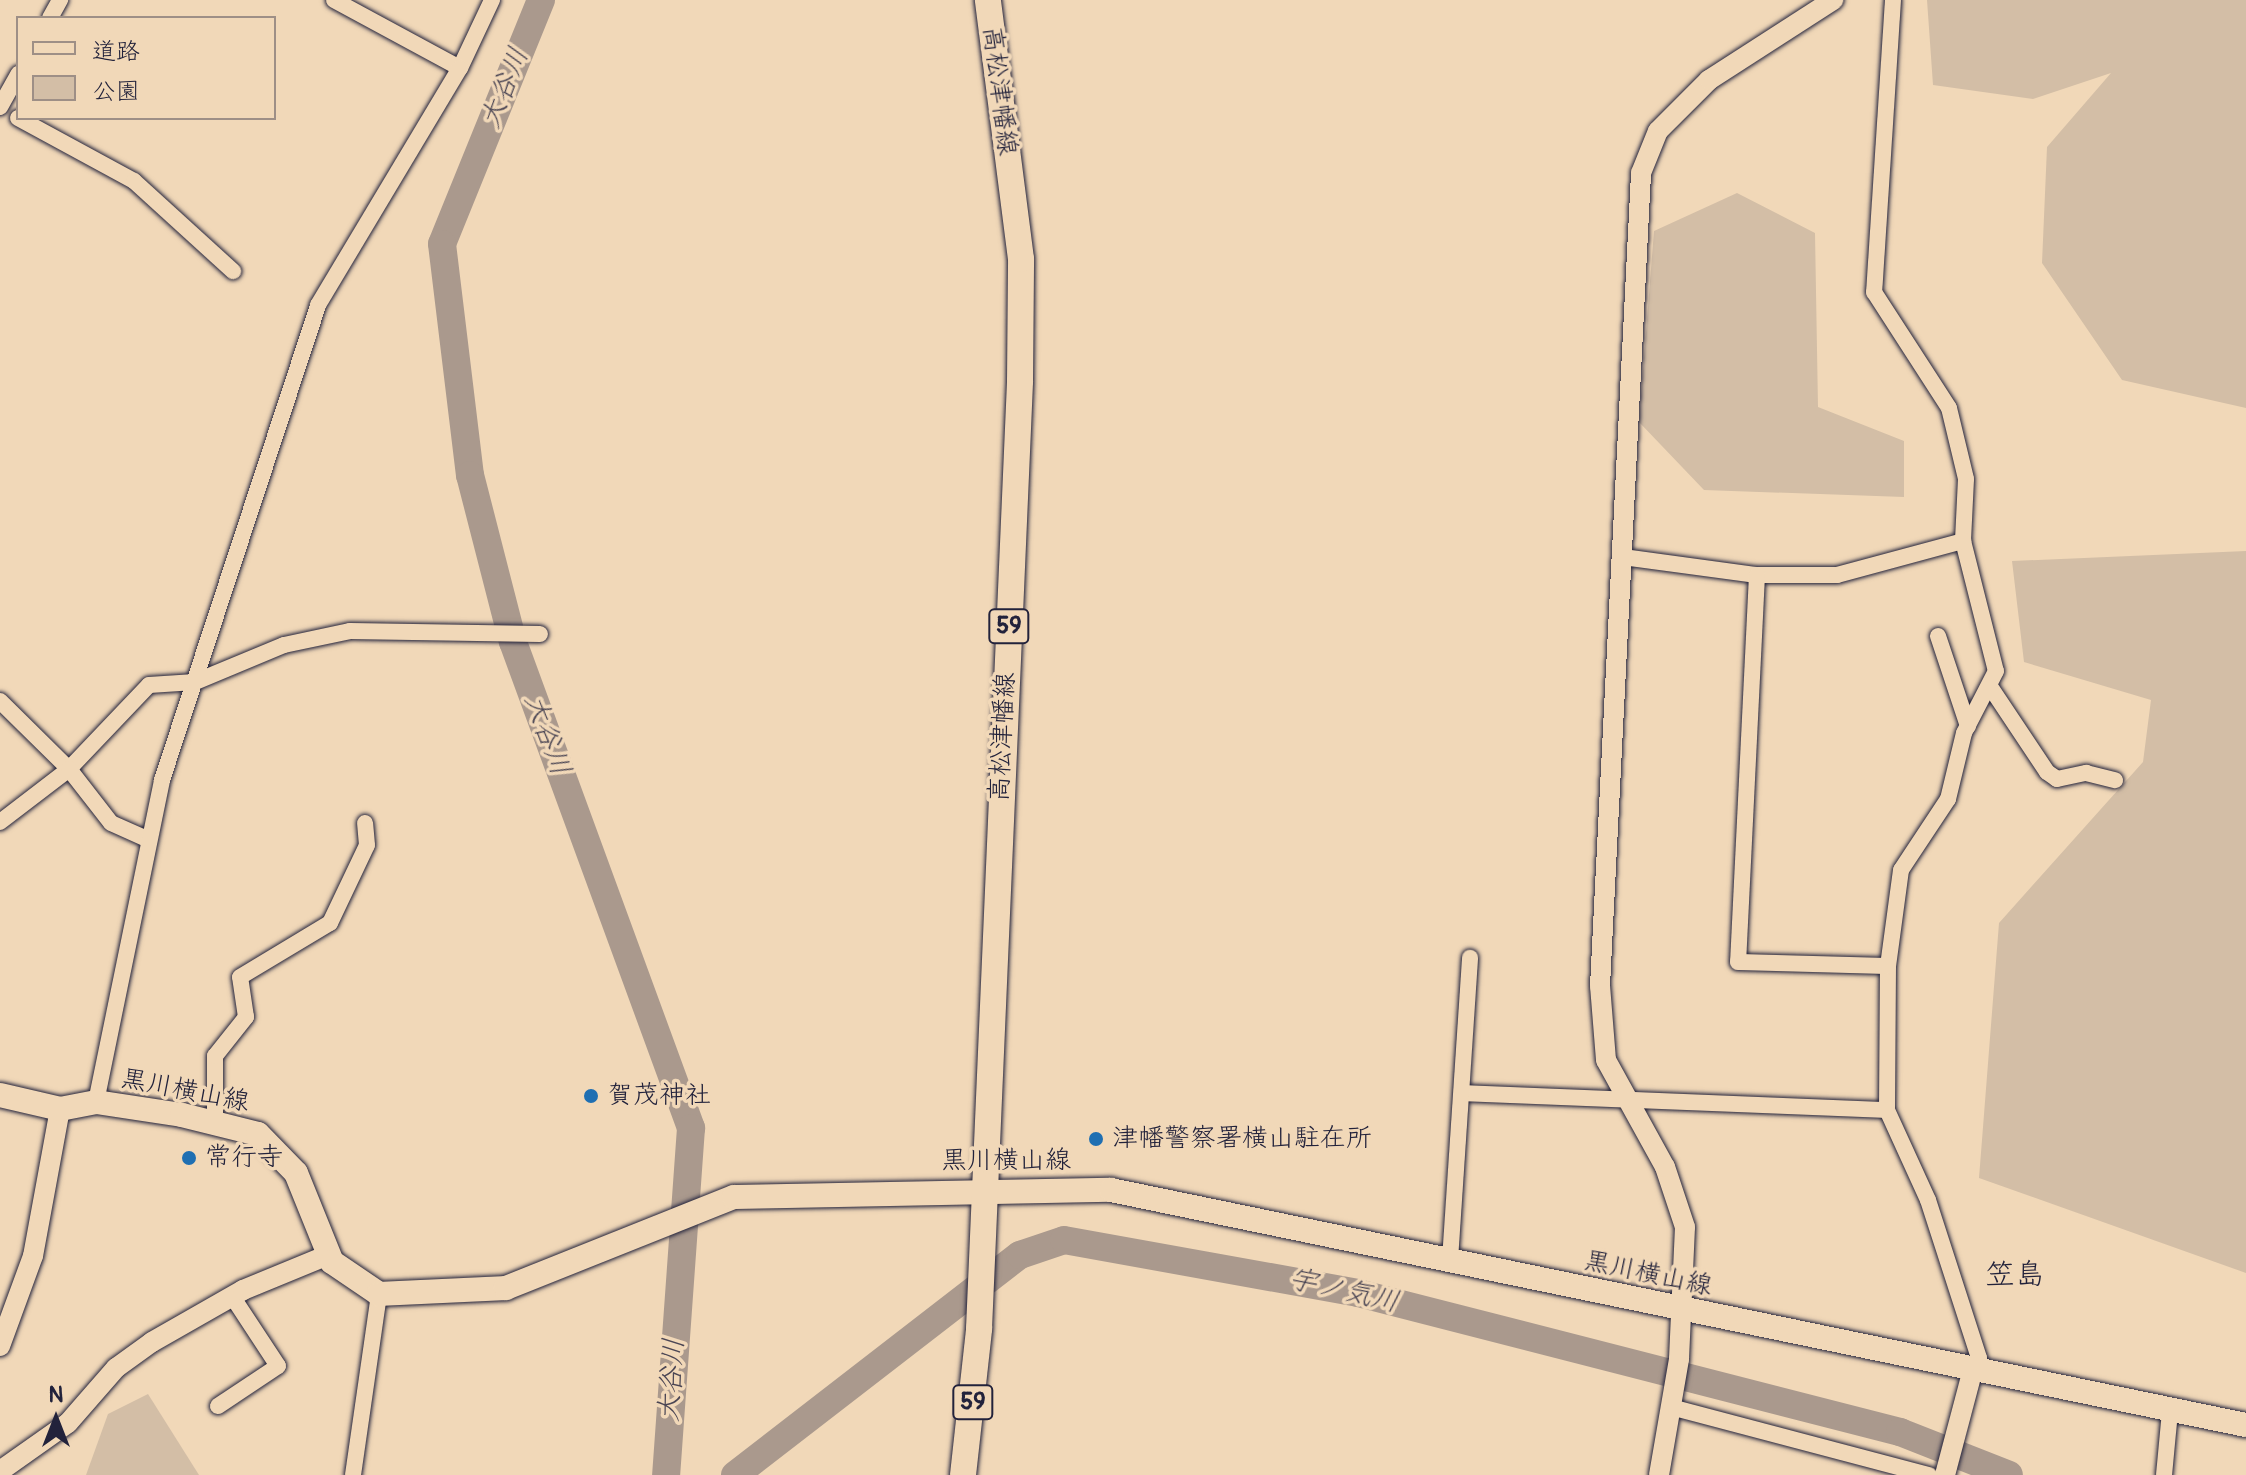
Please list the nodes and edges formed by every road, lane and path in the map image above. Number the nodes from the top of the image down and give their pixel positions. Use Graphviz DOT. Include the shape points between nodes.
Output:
graph roads {
  1 [pos="334,0"];
  2 [pos="492,0"];
  3 [pos="988,0"];
  4 [pos="1833,0"];
  5 [pos="1893,0"];
  6 [pos="460,68"];
  7 [pos="16,78"];
  8 [pos="0,107"];
  9 [pos="22,120"];
  10 [pos="233,271"];
  11 [pos="1963,541"];
  12 [pos="1623,557"];
  13 [pos="1757,575"];
  14 [pos="536,634"];
  15 [pos="1938,636"];
  16 [pos="195,682"];
  17 [pos="1991,688"];
  18 [pos="0,701"];
  19 [pos="1968,726"];
  20 [pos="69,769"];
  21 [pos="2115,780"];
  22 [pos="0,822"];
  23 [pos="365,823"];
  24 [pos="147,839"];
  25 [pos="1470,958"];
  26 [pos="1888,966"];
  27 [pos="1462,1093"];
  28 [pos="0,1095"];
  29 [pos="1623,1099"];
  30 [pos="96,1102"];
  31 [pos="60,1109"];
  32 [pos="1887,1110"];
  33 [pos="215,1121"];
  34 [pos="983,1187"];
  35 [pos="328,1255"];
  36 [pos="1450,1260"];
  37 [pos="379,1294"];
  38 [pos="232,1296"];
  39 [pos="1683,1310"];
  40 [pos="0,1346"];
  41 [pos="1973,1369"];
  42 [pos="218,1406"];
  43 [pos="2170,1411"];
  44 [pos="1669,1418"];
  45 [pos="2246,1425"];
  46 [pos="1946,1469"];
  47 [pos="0,1471"];
  48 [pos="353,1475"];
  49 [pos="963,1475"];
  50 [pos="1659,1475"];
  51 [pos="1929,1475"];
  52 [pos="2164,1475"];
  1 -- 6 [label="street"];
  2 -- 6 [label="street"];
  3 -- 34 [label="main road, 高松津幡線 / 59" via="1021,259"];
  4 -- 12 [label="street" via="1709,80 1658,131 1641,173"];
  5 -- 11 [label="street" via="1874,292 1949,408 1966,479"];
  6 -- 16 [label="street" via="318,305"];
  7 -- 8 [label="street"];
  9 -- 10 [label="street" via="134,181"];
  11 -- 13 [label="street" via="1837,575"];
  11 -- 17 [label="street" via="1996,671"];
  12 -- 13 [label="street"];
  12 -- 29 [label="street" via="1600,986 1606,1060"];
  13 -- 26 [label="street" via="1738,962"];
  14 -- 16 [label="street" via="350,631 284,645"];
  15 -- 19 [label="street"];
  16 -- 20 [label="street" via="149,685"];
  16 -- 24 [label="street"];
  17 -- 19 [label="street"];
  17 -- 21 [label="street" via="2047,772 2057,779 2086,773"];
  18 -- 20 [label="street"];
  19 -- 26 [label="street" via="1948,799 1901,870"];
  20 -- 22 [label="street"];
  20 -- 24 [label="street" via="111,823"];
  23 -- 33 [label="street" via="367,845 330,923 240,977 246,1017 215,1056"];
  24 -- 30 [label="street"];
  25 -- 27 [label="street"];
  26 -- 32 [label="street"];
  27 -- 29 [label="street"];
  27 -- 36 [label="street"];
  28 -- 31 [label="main road, 黒川横山線"];
  29 -- 32 [label="street"];
  29 -- 39 [label="street" via="1665,1167 1685,1227"];
  30 -- 31 [label="main road, 黒川横山線"];
  30 -- 33 [label="main road, 黒川横山線"];
  31 -- 40 [label="street" via="33,1256"];
  32 -- 41 [label="street" via="1928,1200 1979,1358"];
  33 -- 35 [label="main road, 黒川横山線" via="280,1148"];
  34 -- 36 [label="main road, 黒川横山線" via="1111,1190"];
  34 -- 37 [label="main road, 黒川横山線" via="767,1194 665,1221 506,1288"];
  34 -- 49 [label="main road, 高松津幡線 / 59" via="979,1329"];
  35 -- 37 [label="main road, 黒川横山線" via="347,1277"];
  35 -- 38 [label="street"];
  36 -- 39 [label="main road, 黒川横山線"];
  37 -- 48 [label="street"];
  38 -- 42 [label="street" via="278,1366"];
  38 -- 47 [label="street" via="116,1368 68,1423"];
  39 -- 41 [label="main road, 黒川横山線"];
  39 -- 44 [label="street"];
  41 -- 43 [label="main road, 黒川横山線"];
  41 -- 46 [label="street"];
  43 -- 45 [label="main road, 黒川横山線"];
  43 -- 52 [label="street"];
  44 -- 50 [label="street"];
  44 -- 51 [label="street"];
}
